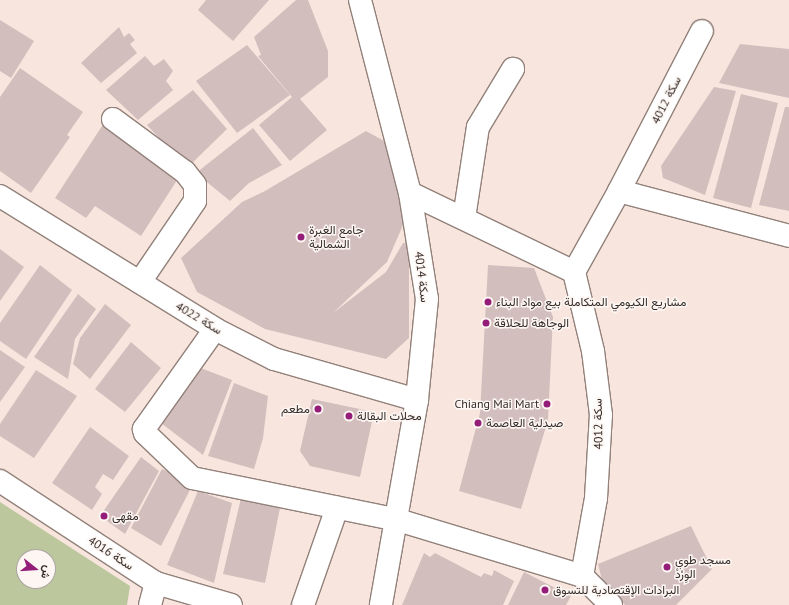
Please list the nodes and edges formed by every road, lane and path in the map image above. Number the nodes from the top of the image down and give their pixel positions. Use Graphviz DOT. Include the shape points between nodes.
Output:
graph roads {
  1 [pos="360,0"];
  2 [pos="702,31"];
  3 [pos="513,69"];
  4 [pos="113,119"];
  5 [pos="619,191"];
  6 [pos="410,193"];
  7 [pos="0,196"];
  8 [pos="464,218"];
  9 [pos="789,236"];
  10 [pos="574,272"];
  11 [pos="140,282"];
  12 [pos="215,329"];
  13 [pos="417,400"];
  14 [pos="0,481"];
  15 [pos="337,508"];
  16 [pos="398,520"];
  17 [pos="582,576"];
  18 [pos="156,583"];
  19 [pos="150,605"];
  20 [pos="231,605"];
  21 [pos="303,605"];
  22 [pos="382,605"];
  23 [pos="611,605"];
  1 -- 6 [label="street, سكة 4014"];
  2 -- 5 [label="street, سكة 4012"];
  3 -- 8 [label="street" via="478,127"];
  4 -- 11 [label="street" via="185,172 195,185 195,201"];
  5 -- 9 [label="street"];
  5 -- 10 [label="street, سكة 4012"];
  6 -- 8 [label="street"];
  6 -- 13 [label="street, سكة 4014" via="427,299"];
  7 -- 11 [label="street, سكة 4022"];
  8 -- 10 [label="street"];
  10 -- 17 [label="street, سكة 4012" via="593,351 601,415 596,498"];
  11 -- 12 [label="street, سكة 4022"];
  12 -- 13 [label="street, سكة 4022" via="274,359"];
  12 -- 15 [label="street" via="144,428 145,433 192,478"];
  13 -- 16 [label="street, سكة 4014"];
  14 -- 18 [label="street, سكة 4016"];
  15 -- 16 [label="street"];
  15 -- 21 [label="street"];
  16 -- 17 [label="street"];
  16 -- 22 [label="street, سكة 4014"];
  17 -- 23 [label="street"];
  18 -- 19 [label="street"];
  18 -- 20 [label="street, سكة 4016"];
}
